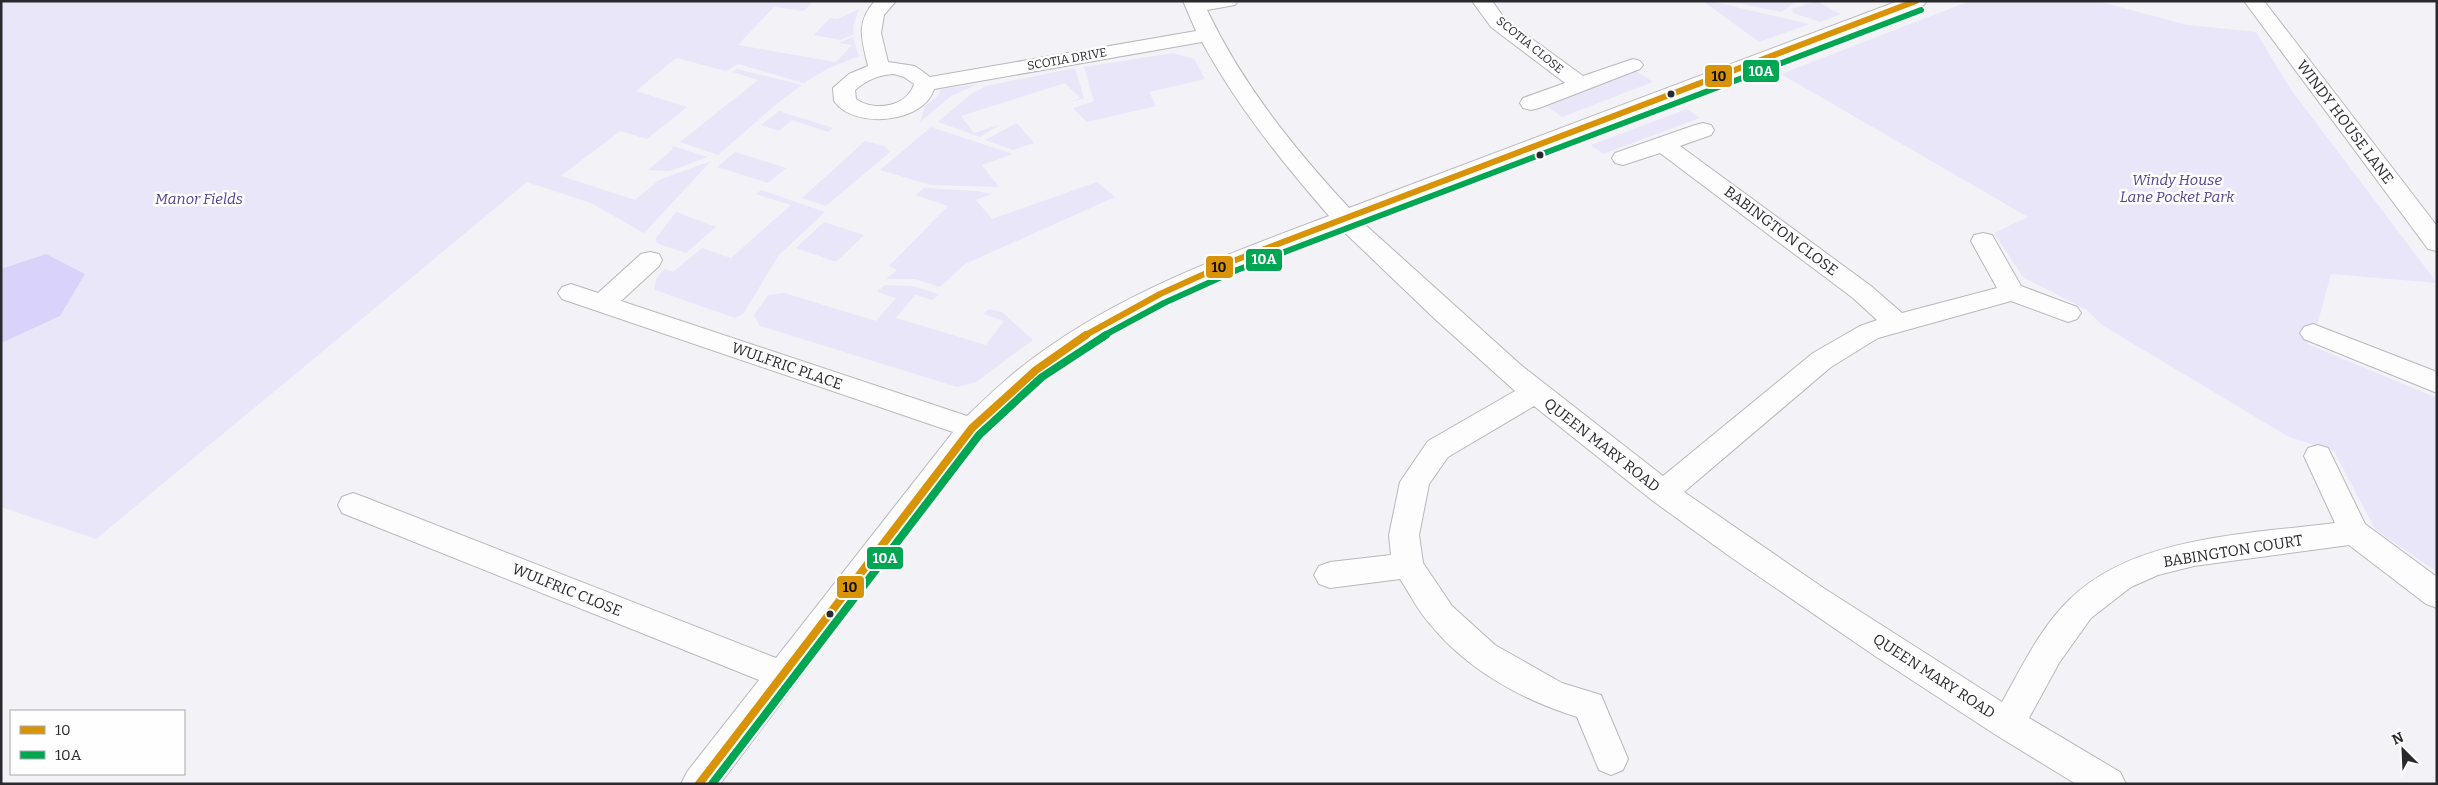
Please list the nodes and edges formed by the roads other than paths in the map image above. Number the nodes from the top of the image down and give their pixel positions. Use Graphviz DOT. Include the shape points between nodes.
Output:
graph roads {
  1 [pos="886,1"];
  2 [pos="1228,1"];
  3 [pos="1482,1"];
  4 [pos="1917,1"];
  5 [pos="2254,1"];
  6 [pos="1194,3"];
  7 [pos="1209,35"];
  8 [pos="1633,65"];
  9 [pos="879,69"];
  10 [pos="925,84"];
  11 [pos="1581,85"];
  12 [pos="1531,103"];
  13 [pos="1703,130"];
  14 [pos="1662,143"];
  15 [pos="1622,158"];
  16 [pos="1345,218"];
  17 [pos="1983,241"];
  18 [pos="2437,242"];
  19 [pos="650,260"];
  20 [pos="2012,292"];
  21 [pos="571,294"];
  22 [pos="602,304"];
  23 [pos="2068,313"];
  24 [pos="1898,323"];
  25 [pos="2312,333"];
  26 [pos="2437,383"];
  27 [pos="1534,392"];
  28 [pos="972,428"];
  29 [pos="2318,456"];
  30 [pos="1663,492"];
  31 [pos="353,505"];
  32 [pos="2354,532"];
  33 [pos="1408,566"];
  34 [pos="1330,575"];
  35 [pos="2437,595"];
  36 [pos="782,675"];
  37 [pos="2008,724"];
  38 [pos="1611,758"];
  39 [pos="699,784"];
  40 [pos="2108,784"];
  1 -- 9 [label="street" via="874,14 871,33"];
  2 -- 6 [label="street"];
  3 -- 11 [label="street, SCOTIA CLOSE" via="1498,23"];
  4 -- 16 [label="street"];
  5 -- 18 [label="street, WINDY HOUSE LANE"];
  6 -- 7 [label="street, QUEEN MARY ROAD"];
  7 -- 10 [label="street, SCOTIA DRIVE"];
  7 -- 16 [label="street, QUEEN MARY ROAD" via="1239,87 1274,136"];
  8 -- 11 [label="street"];
  9 -- 10 [label="street" via="909,70"];
  9 -- 10 [label="street" via="857,76 844,88 845,101 858,110 881,113 904,108 921,97"];
  11 -- 12 [label="street"];
  13 -- 14 [label="street"];
  14 -- 15 [label="street"];
  14 -- 24 [label="street, BABINGTON CLOSE" via="1862,292"];
  16 -- 27 [label="street, QUEEN MARY ROAD"];
  16 -- 28 [label="street" via="1162,291 1046,362 1015,386"];
  17 -- 20 [label="street"];
  19 -- 22 [label="street"];
  20 -- 23 [label="street"];
  20 -- 24 [label="street"];
  21 -- 22 [label="street, WULFRIC PLACE"];
  22 -- 28 [label="street, WULFRIC PLACE"];
  24 -- 30 [label="street" via="1869,332 1822,360"];
  25 -- 26 [label="street"];
  27 -- 30 [label="street, QUEEN MARY ROAD"];
  27 -- 33 [label="street" via="1438,449 1415,482 1404,535"];
  28 -- 36 [label="street"];
  29 -- 32 [label="street"];
  30 -- 37 [label="street, QUEEN MARY ROAD" via="1795,586"];
  31 -- 36 [label="street, WULFRIC CLOSE"];
  32 -- 35 [label="street"];
  32 -- 37 [label="street, BABINGTON COURT" via="2194,554 2152,564 2120,578 2080,609 2047,653"];
  33 -- 34 [label="street"];
  33 -- 38 [label="street" via="1441,616 1483,655 1554,695 1590,706"];
  36 -- 39 [label="street"];
  37 -- 40 [label="street, QUEEN MARY ROAD"];
}
